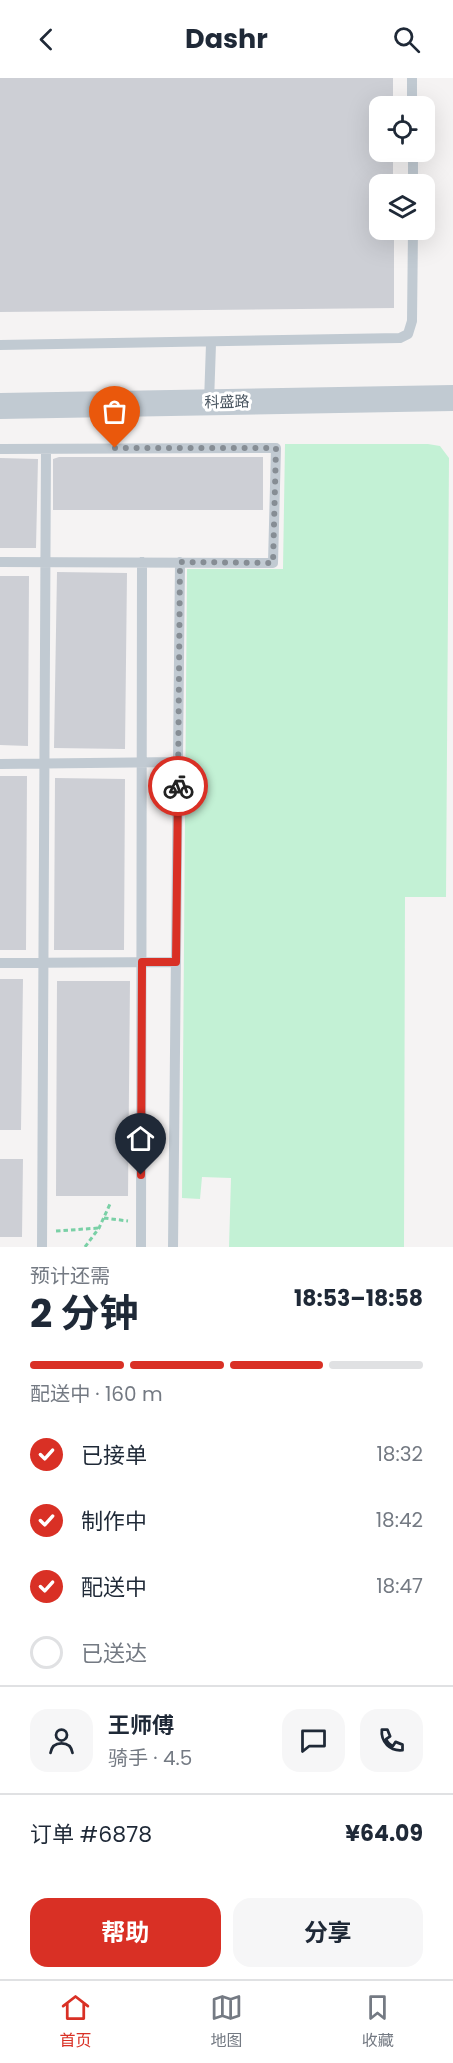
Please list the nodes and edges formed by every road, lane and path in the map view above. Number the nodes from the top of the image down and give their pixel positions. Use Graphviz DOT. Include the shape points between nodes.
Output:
graph roads {
  1 [pos="412,78"];
  2 [pos="412,96"];
  3 [pos="413,240"];
  4 [pos="210,344"];
  5 [pos="0,345"];
  6 [pos="453,398"];
  7 [pos="209,402"];
  8 [pos="0,406"];
  9 [pos="0,449"];
  10 [pos="46,449"];
  11 [pos="0,562"];
  12 [pos="45,562"];
  13 [pos="142,562"];
  14 [pos="180,562"];
  15 [pos="178,762"];
  16 [pos="141,763"];
  17 [pos="0,764"];
  18 [pos="45,764"];
  19 [pos="43,962"];
  20 [pos="142,962"];
  21 [pos="176,962"];
  22 [pos="0,963"];
  23 [pos="110,1204"];
  24 [pos="103,1218"];
  25 [pos="141,1222"];
  26 [pos="99,1228"];
  27 [pos="48,1233"];
  28 [pos="42,1247"];
  29 [pos="85,1247"];
  30 [pos="141,1247"];
  31 [pos="172,1247"];
  1 -- 2 [label="lane"];
  3 -- 4 [label="lane" via="414,305 408,334 400,338"];
  4 -- 5 [label="lane"];
  4 -- 7 [label="lane"];
  6 -- 7 [label="street, 科盛路"];
  7 -- 8 [label="street, 科盛路"];
  9 -- 10 [label="lane"];
  10 -- 12 [label="lane"];
  10 -- 14 [label="lane" via="276,448 273,563"];
  11 -- 12 [label="lane"];
  12 -- 13 [label="lane"];
  12 -- 18 [label="lane"];
  13 -- 14 [label="lane"];
  13 -- 16 [label="lane"];
  14 -- 15 [label="lane"];
  15 -- 16 [label="lane"];
  15 -- 21 [label="lane"];
  16 -- 18 [label="lane"];
  16 -- 20 [label="lane"];
  17 -- 18 [label="lane"];
  18 -- 19 [label="lane"];
  19 -- 20 [label="lane"];
  19 -- 22 [label="lane"];
  19 -- 28 [label="lane"];
  20 -- 21 [label="lane"];
  20 -- 25 [label="lane"];
  21 -- 31 [label="lane"];
  23 -- 24 [label="path"];
  24 -- 25 [label="path"];
  24 -- 26 [label="path"];
  25 -- 30 [label="lane"];
  26 -- 27 [label="path"];
  26 -- 29 [label="path"];
}
